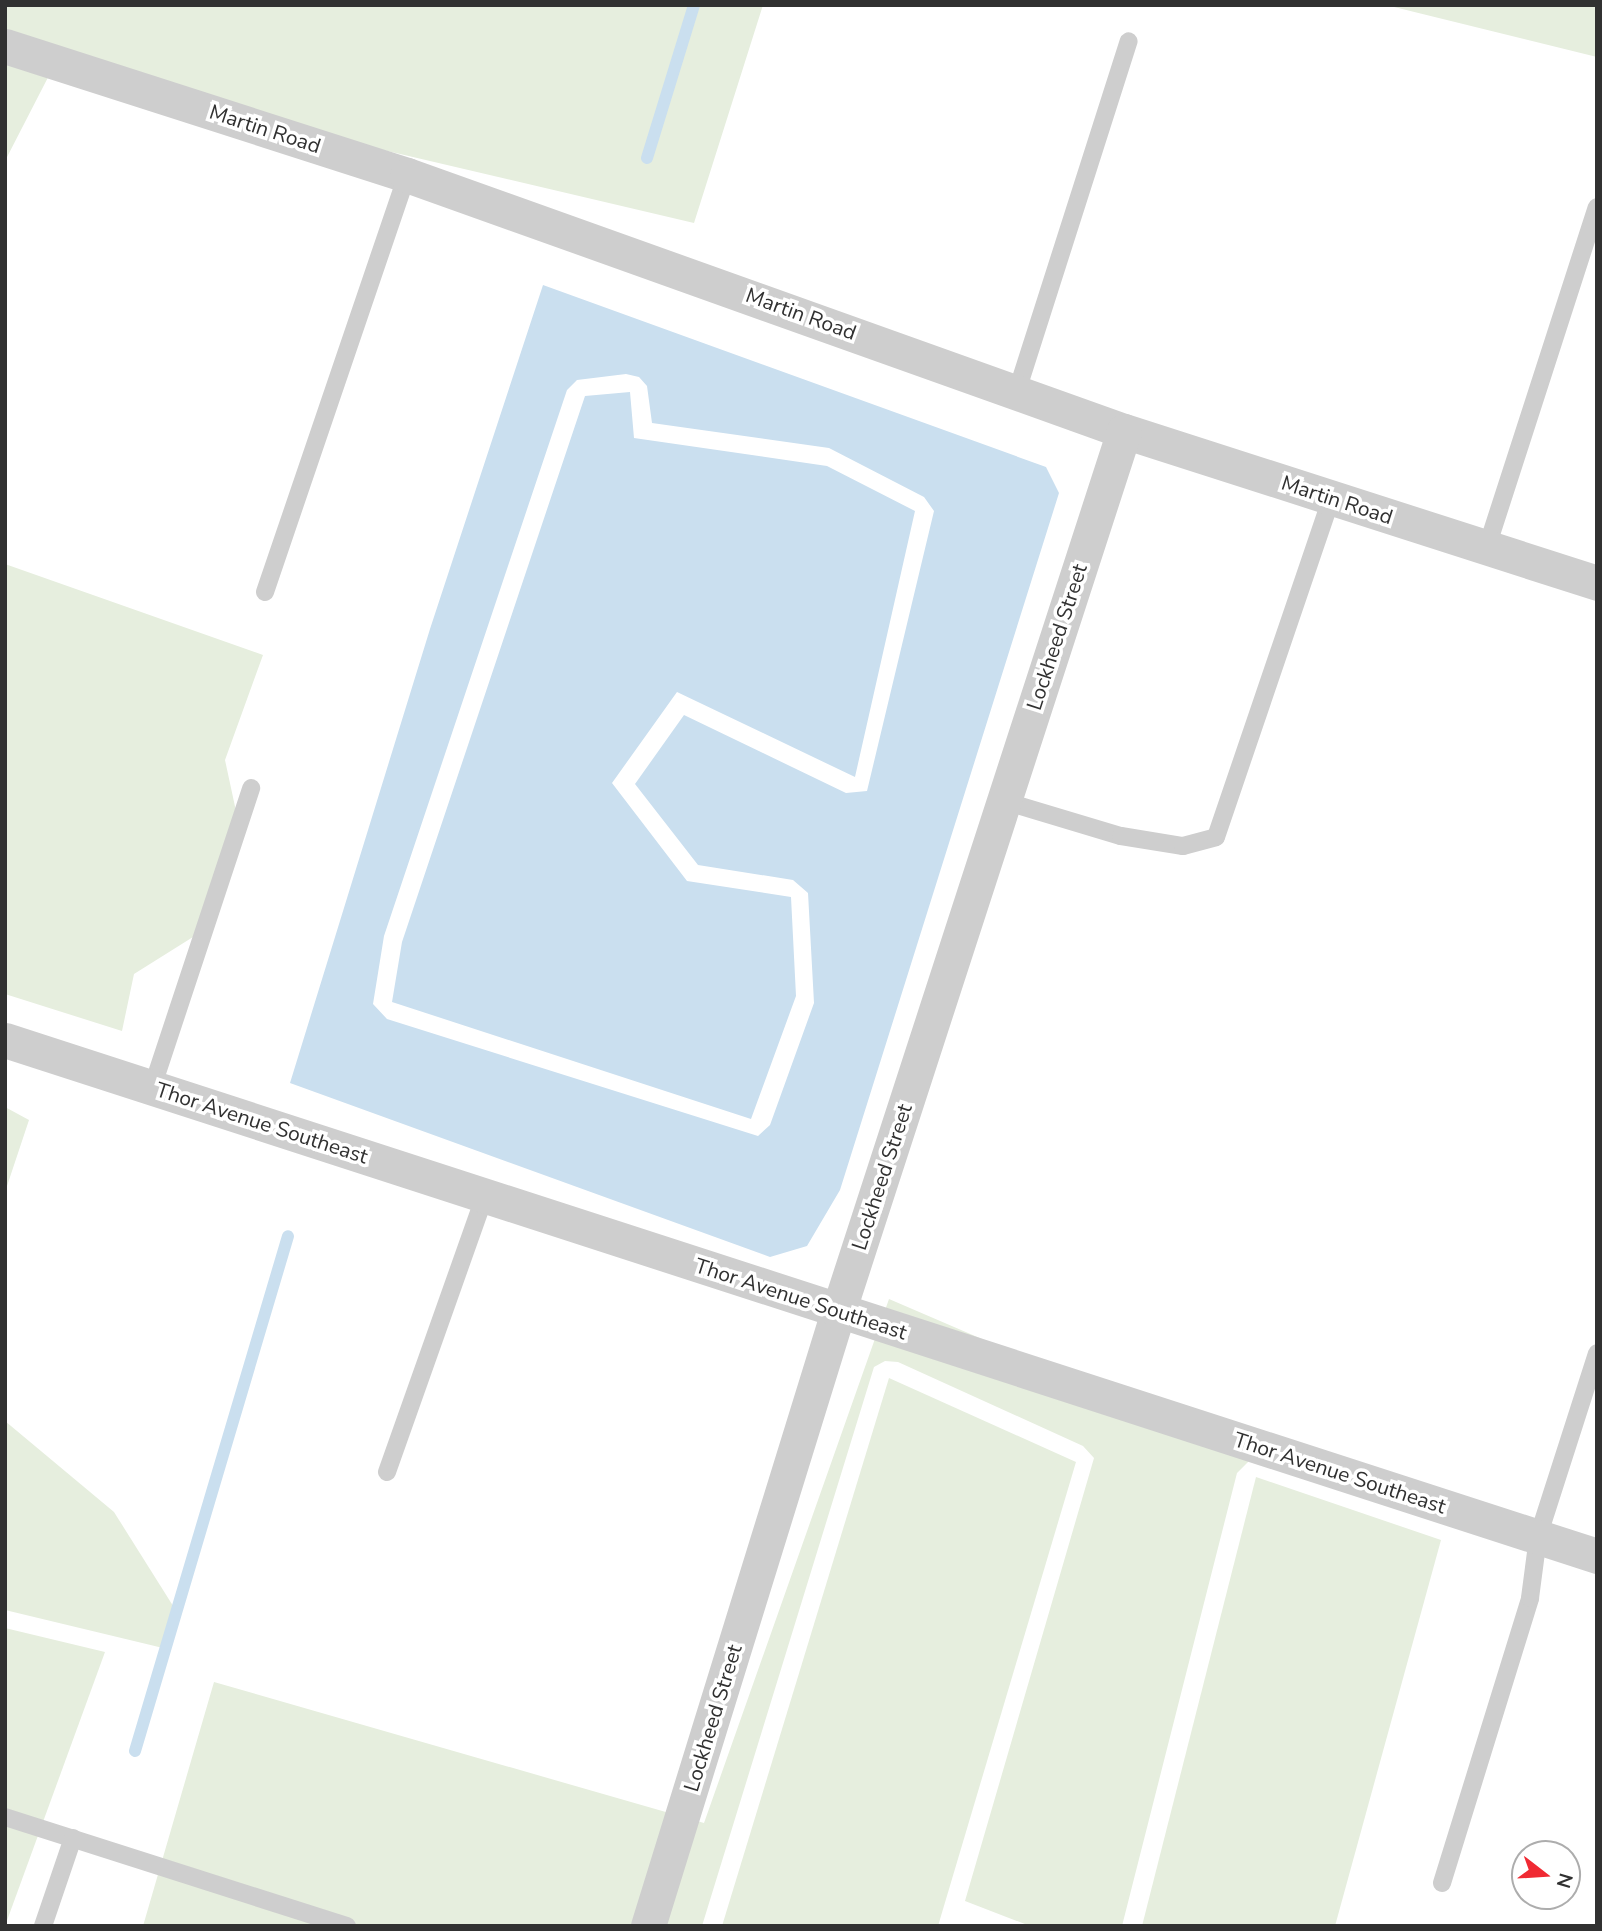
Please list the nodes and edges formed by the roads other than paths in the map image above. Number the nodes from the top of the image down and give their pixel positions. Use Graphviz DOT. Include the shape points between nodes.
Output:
graph roads {
  1 [pos="1129,41"];
  2 [pos="5,46"];
  3 [pos="407,175"];
  4 [pos="1597,207"];
  5 [pos="1017,391"];
  6 [pos="1124,430"];
  7 [pos="1331,499"];
  8 [pos="1487,547"];
  9 [pos="1597,583"];
  10 [pos="265,592"];
  11 [pos="251,788"];
  12 [pos="1004,801"];
  13 [pos="5,1040"];
  14 [pos="152,1087"];
  15 [pos="485,1196"];
  16 [pos="838,1312"];
  17 [pos="1597,1353"];
  18 [pos="387,1472"];
  19 [pos="1538,1537"];
  20 [pos="1597,1556"];
  21 [pos="5,1817"];
  22 [pos="73,1838"];
  23 [pos="1442,1883"];
  24 [pos="43,1926"];
  25 [pos="347,1926"];
  26 [pos="649,1926"];
  1 -- 5 [label="lane"];
  2 -- 3 [label="street, Martin Road"];
  3 -- 5 [label="street, Martin Road"];
  3 -- 10 [label="lane"];
  4 -- 8 [label="lane"];
  5 -- 6 [label="street, Martin Road"];
  6 -- 7 [label="street, Martin Road"];
  6 -- 12 [label="street, Lockheed Street"];
  7 -- 8 [label="street, Martin Road"];
  7 -- 12 [label="lane" via="1216,837 1183,846 1121,836"];
  8 -- 9 [label="street, Martin Road"];
  11 -- 14 [label="lane"];
  12 -- 16 [label="street, Lockheed Street"];
  13 -- 14 [label="street, Thor Avenue Southeast"];
  14 -- 15 [label="street, Thor Avenue Southeast"];
  15 -- 16 [label="street, Thor Avenue Southeast"];
  15 -- 18 [label="lane"];
  16 -- 19 [label="street, Thor Avenue Southeast"];
  16 -- 26 [label="street, Lockheed Street"];
  17 -- 19 [label="lane"];
  19 -- 20 [label="street, Thor Avenue Southeast"];
  19 -- 23 [label="lane" via="1530,1598"];
  21 -- 22 [label="lane"];
  22 -- 24 [label="lane"];
  22 -- 25 [label="lane"];
}
